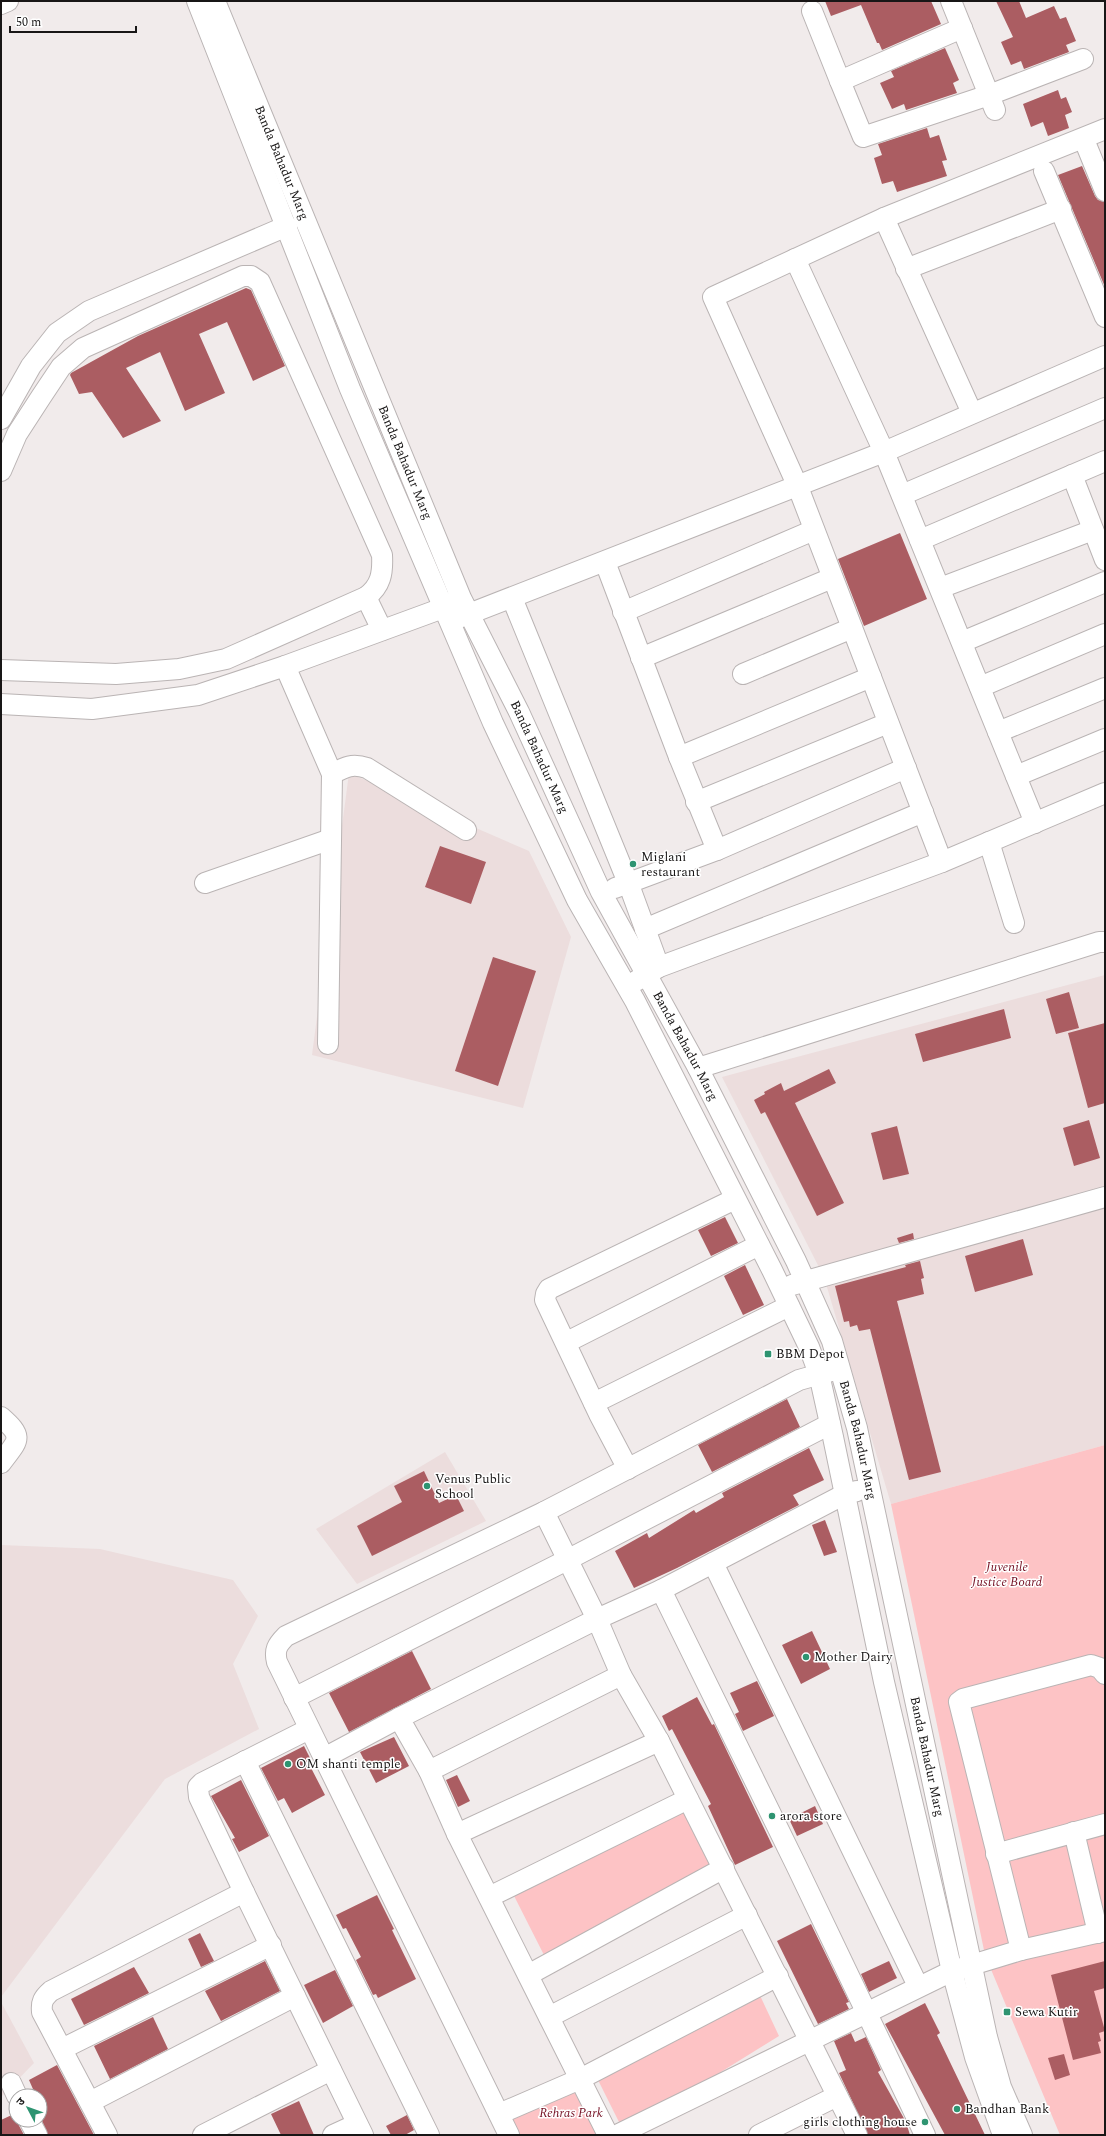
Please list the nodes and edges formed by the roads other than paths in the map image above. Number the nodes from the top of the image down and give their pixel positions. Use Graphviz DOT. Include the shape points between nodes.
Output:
graph roads {
  1 [pos="8,1"];
  2 [pos="197,1"];
  3 [pos="215,1"];
  4 [pos="951,1"];
  5 [pos="1,4"];
  6 [pos="812,11"];
  7 [pos="962,28"];
  8 [pos="1083,59"];
  9 [pos="840,80"];
  10 [pos="992,103"];
  11 [pos="1105,129"];
  12 [pos="1087,147"];
  13 [pos="1044,171"];
  14 [pos="1105,191"];
  15 [pos="1061,209"];
  16 [pos="884,218"];
  17 [pos="287,226"];
  18 [pos="795,259"];
  19 [pos="906,269"];
  20 [pos="1105,317"];
  21 [pos="1105,356"];
  22 [pos="1105,408"];
  23 [pos="972,413"];
  24 [pos="1,419"];
  25 [pos="884,452"];
  26 [pos="1105,461"];
  27 [pos="1,471"];
  28 [pos="1072,475"];
  29 [pos="798,487"];
  30 [pos="902,495"];
  31 [pos="814,530"];
  32 [pos="1093,530"];
  33 [pos="920,540"];
  34 [pos="1105,560"];
  35 [pos="605,562"];
  36 [pos="832,578"];
  37 [pos="1105,582"];
  38 [pos="940,588"];
  39 [pos="366,597"];
  40 [pos="512,598"];
  41 [pos="465,606"];
  42 [pos="623,612"];
  43 [pos="446,615"];
  44 [pos="852,628"];
  45 [pos="382,630"];
  46 [pos="1105,634"];
  47 [pos="962,642"];
  48 [pos="642,658"];
  49 [pos="285,666"];
  50 [pos="1,670"];
  51 [pos="743,674"];
  52 [pos="871,677"];
  53 [pos="980,687"];
  54 [pos="1105,688"];
  55 [pos="1,704"];
  56 [pos="888,723"];
  57 [pos="998,732"];
  58 [pos="1105,739"];
  59 [pos="679,757"];
  60 [pos="906,768"];
  61 [pos="332,774"];
  62 [pos="1016,776"];
  63 [pos="1105,793"];
  64 [pos="696,802"];
  65 [pos="923,812"];
  66 [pos="1035,823"];
  67 [pos="466,830"];
  68 [pos="331,839"];
  69 [pos="989,842"];
  70 [pos="717,850"];
  71 [pos="942,862"];
  72 [pos="205,883"];
  73 [pos="629,885"];
  74 [pos="601,892"];
  75 [pos="577,900"];
  76 [pos="1014,924"];
  77 [pos="645,929"];
  78 [pos="1105,942"];
  79 [pos="653,971"];
  80 [pos="627,986"];
  81 [pos="328,1044"];
  82 [pos="698,1068"];
  83 [pos="1105,1197"];
  84 [pos="735,1199"];
  85 [pos="759,1245"];
  86 [pos="796,1261"];
  87 [pos="772,1270"];
  88 [pos="805,1280"];
  89 [pos="785,1297"];
  90 [pos="567,1342"];
  91 [pos="840,1369"];
  92 [pos="819,1374"];
  93 [pos="594,1403"];
  94 [pos="1,1417"];
  95 [pos="830,1424"];
  96 [pos="1,1463"];
  97 [pos="628,1469"];
  98 [pos="870,1487"];
  99 [pos="845,1494"];
  100 [pos="544,1512"];
  101 [pos="567,1560"];
  102 [pos="713,1563"];
  103 [pos="661,1590"];
  104 [pos="597,1619"];
  105 [pos="1105,1674"];
  106 [pos="621,1675"];
  107 [pos="294,1698"];
  108 [pos="399,1718"];
  109 [pos="309,1729"];
  110 [pos="659,1741"];
  111 [pos="324,1758"];
  112 [pos="245,1761"];
  113 [pos="429,1771"];
  114 [pos="688,1799"];
  115 [pos="1105,1824"];
  116 [pos="1074,1832"];
  117 [pos="457,1834"];
  118 [pos="996,1854"];
  119 [pos="724,1868"];
  120 [pos="244,1892"];
  121 [pos="489,1897"];
  122 [pos="747,1915"];
  123 [pos="1102,1932"];
  124 [pos="271,1945"];
  125 [pos="1021,1950"];
  126 [pos="973,1965"];
  127 [pos="952,1971"];
  128 [pos="528,1975"];
  129 [pos="778,1976"];
  130 [pos="918,1986"];
  131 [pos="295,1996"];
  132 [pos="866,2012"];
  133 [pos="549,2017"];
  134 [pos="810,2040"];
  135 [pos="62,2049"];
  136 [pos="331,2070"];
  137 [pos="580,2079"];
  138 [pos="838,2096"];
  139 [pos="90,2102"];
  140 [pos="499,2114"];
  141 [pos="360,2129"];
  142 [pos="107,2135"];
  143 [pos="203,2135"];
  144 [pos="333,2135"];
  145 [pos="429,2135"];
  146 [pos="509,2135"];
  147 [pos="608,2135"];
  148 [pos="617,2135"];
  149 [pos="759,2135"];
  150 [pos="857,2135"];
  151 [pos="925,2135"];
  152 [pos="1003,2135"];
  153 [pos="1022,2135"];
  1 -- 5 [label="street"];
  2 -- 17 [label="street, Banda Bahadur Marg"];
  3 -- 41 [label="street, Banda Bahadur Marg"];
  4 -- 7 [label="street"];
  6 -- 9 [label="street"];
  7 -- 9 [label="street"];
  7 -- 10 [label="street"];
  8 -- 10 [label="street"];
  9 -- 10 [label="street" via="863,137"];
  11 -- 16 [label="street"];
  12 -- 14 [label="street"];
  13 -- 15 [label="street"];
  15 -- 19 [label="street"];
  15 -- 20 [label="street"];
  16 -- 18 [label="street"];
  16 -- 19 [label="street"];
  17 -- 24 [label="street" via="89,311 57,333 31,366"];
  17 -- 43 [label="street, Banda Bahadur Marg" via="350,389"];
  18 -- 25 [label="street"];
  18 -- 29 [label="street" via="713,297"];
  19 -- 23 [label="street"];
  21 -- 23 [label="street"];
  22 -- 30 [label="street"];
  23 -- 25 [label="street"];
  25 -- 29 [label="street"];
  25 -- 30 [label="street"];
  26 -- 28 [label="street"];
  27 -- 39 [label="street" via="17,434 42,396 62,367 83,348 242,276 251,276 260,282 382,555 381,579 374,591"];
  28 -- 32 [label="street"];
  28 -- 33 [label="street"];
  29 -- 31 [label="street"];
  29 -- 35 [label="street"];
  30 -- 33 [label="street"];
  31 -- 36 [label="street"];
  31 -- 42 [label="street"];
  32 -- 34 [label="street"];
  32 -- 38 [label="street"];
  33 -- 38 [label="street"];
  35 -- 40 [label="street"];
  35 -- 42 [label="street"];
  36 -- 44 [label="street"];
  36 -- 48 [label="street"];
  37 -- 47 [label="street"];
  38 -- 47 [label="street"];
  39 -- 45 [label="street"];
  39 -- 50 [label="street" via="226,660 179,669 116,674"];
  40 -- 41 [label="street"];
  40 -- 73 [label="street"];
  41 -- 43 [label="street"];
  41 -- 74 [label="street, Banda Bahadur Marg" via="519,712"];
  42 -- 48 [label="street"];
  43 -- 45 [label="street"];
  43 -- 75 [label="street, Banda Bahadur Marg" via="493,723"];
  44 -- 51 [label="street"];
  44 -- 52 [label="street"];
  45 -- 49 [label="street"];
  46 -- 53 [label="street"];
  47 -- 53 [label="street"];
  48 -- 59 [label="street"];
  49 -- 55 [label="street" via="198,695 92,709"];
  49 -- 61 [label="street"];
  52 -- 56 [label="street"];
  52 -- 59 [label="street"];
  53 -- 57 [label="street"];
  54 -- 57 [label="street"];
  56 -- 60 [label="street"];
  56 -- 64 [label="street"];
  57 -- 62 [label="street"];
  58 -- 62 [label="street"];
  59 -- 64 [label="street"];
  60 -- 65 [label="street"];
  60 -- 70 [label="street"];
  61 -- 67 [label="street" via="348,766 367,768"];
  61 -- 68 [label="street"];
  62 -- 66 [label="street"];
  63 -- 66 [label="street"];
  64 -- 70 [label="street"];
  65 -- 71 [label="street"];
  65 -- 77 [label="street"];
  66 -- 69 [label="street"];
  68 -- 72 [label="street"];
  68 -- 81 [label="street"];
  69 -- 71 [label="street"];
  69 -- 76 [label="street"];
  70 -- 73 [label="street"];
  71 -- 79 [label="street"];
  73 -- 74 [label="street"];
  73 -- 77 [label="street"];
  74 -- 75 [label="street"];
  74 -- 79 [label="street, Banda Bahadur Marg"];
  75 -- 80 [label="street, Banda Bahadur Marg"];
  77 -- 79 [label="street"];
  78 -- 82 [label="street"];
  79 -- 80 [label="street"];
  79 -- 82 [label="street, Banda Bahadur Marg"];
  80 -- 84 [label="street, Banda Bahadur Marg"];
  82 -- 86 [label="street, Banda Bahadur Marg"];
  83 -- 88 [label="street"];
  84 -- 85 [label="street, Banda Bahadur Marg"];
  84 -- 90 [label="street" via="549,1289 545,1300"];
  85 -- 87 [label="street, Banda Bahadur Marg"];
  85 -- 90 [label="street"];
  86 -- 87 [label="street"];
  86 -- 88 [label="street, Banda Bahadur Marg"];
  87 -- 89 [label="street, Banda Bahadur Marg"];
  88 -- 89 [label="street"];
  88 -- 91 [label="street, Banda Bahadur Marg" via="832,1341"];
  89 -- 92 [label="street, Banda Bahadur Marg"];
  89 -- 93 [label="street"];
  90 -- 93 [label="street"];
  91 -- 92 [label="street"];
  91 -- 98 [label="street, Banda Bahadur Marg"];
  92 -- 95 [label="street, Banda Bahadur Marg"];
  92 -- 97 [label="street" via="799,1380"];
  93 -- 97 [label="street"];
  94 -- 96 [label="street" via="16,1430 18,1437"];
  95 -- 99 [label="street, Banda Bahadur Marg"];
  95 -- 101 [label="street"];
  97 -- 100 [label="street"];
  98 -- 99 [label="street"];
  98 -- 126 [label="street, Banda Bahadur Marg"];
  99 -- 102 [label="street"];
  99 -- 127 [label="street, Banda Bahadur Marg" via="884,1682"];
  100 -- 101 [label="street"];
  100 -- 107 [label="street" via="286,1636 274,1653"];
  101 -- 104 [label="street"];
  101 -- 107 [label="street"];
  102 -- 103 [label="street"];
  102 -- 130 [label="street"];
  103 -- 104 [label="street"];
  103 -- 132 [label="street"];
  104 -- 106 [label="street"];
  104 -- 108 [label="street"];
  105 -- 118 [label="street" via="1100,1668 1091,1665 959,1702"];
  106 -- 110 [label="street"];
  106 -- 113 [label="street"];
  107 -- 109 [label="street"];
  108 -- 111 [label="street"];
  108 -- 113 [label="street"];
  109 -- 111 [label="street"];
  109 -- 112 [label="street"];
  110 -- 114 [label="street"];
  110 -- 117 [label="street"];
  111 -- 140 [label="street"];
  112 -- 120 [label="street" via="202,1783 198,1791"];
  112 -- 145 [label="street"];
  113 -- 117 [label="street"];
  114 -- 119 [label="street"];
  114 -- 121 [label="street"];
  115 -- 116 [label="street"];
  116 -- 118 [label="street"];
  116 -- 123 [label="street"];
  117 -- 121 [label="street"];
  118 -- 125 [label="street"];
  119 -- 122 [label="street"];
  119 -- 128 [label="street"];
  120 -- 124 [label="street"];
  120 -- 135 [label="street" via="51,1991 44,1997 41,2004 42,2012"];
  121 -- 128 [label="street"];
  122 -- 129 [label="street"];
  122 -- 133 [label="street"];
  123 -- 125 [label="street"];
  124 -- 131 [label="street"];
  124 -- 135 [label="street"];
  125 -- 126 [label="street"];
  126 -- 127 [label="street"];
  126 -- 153 [label="street, Banda Bahadur Marg" via="987,2037 1001,2086"];
  127 -- 130 [label="street"];
  127 -- 152 [label="street, Banda Bahadur Marg" via="975,2057"];
  128 -- 133 [label="street"];
  129 -- 134 [label="street"];
  129 -- 137 [label="street"];
  130 -- 132 [label="street"];
  131 -- 136 [label="street"];
  131 -- 139 [label="street"];
  132 -- 134 [label="street"];
  132 -- 151 [label="street"];
  133 -- 137 [label="street"];
  134 -- 138 [label="street"];
  134 -- 148 [label="street"];
  135 -- 139 [label="street"];
  136 -- 141 [label="street"];
  136 -- 143 [label="street"];
  137 -- 140 [label="street"];
  137 -- 147 [label="street"];
  138 -- 149 [label="street"];
  138 -- 150 [label="street"];
  139 -- 142 [label="street"];
  140 -- 146 [label="street"];
  141 -- 144 [label="street"];
}
